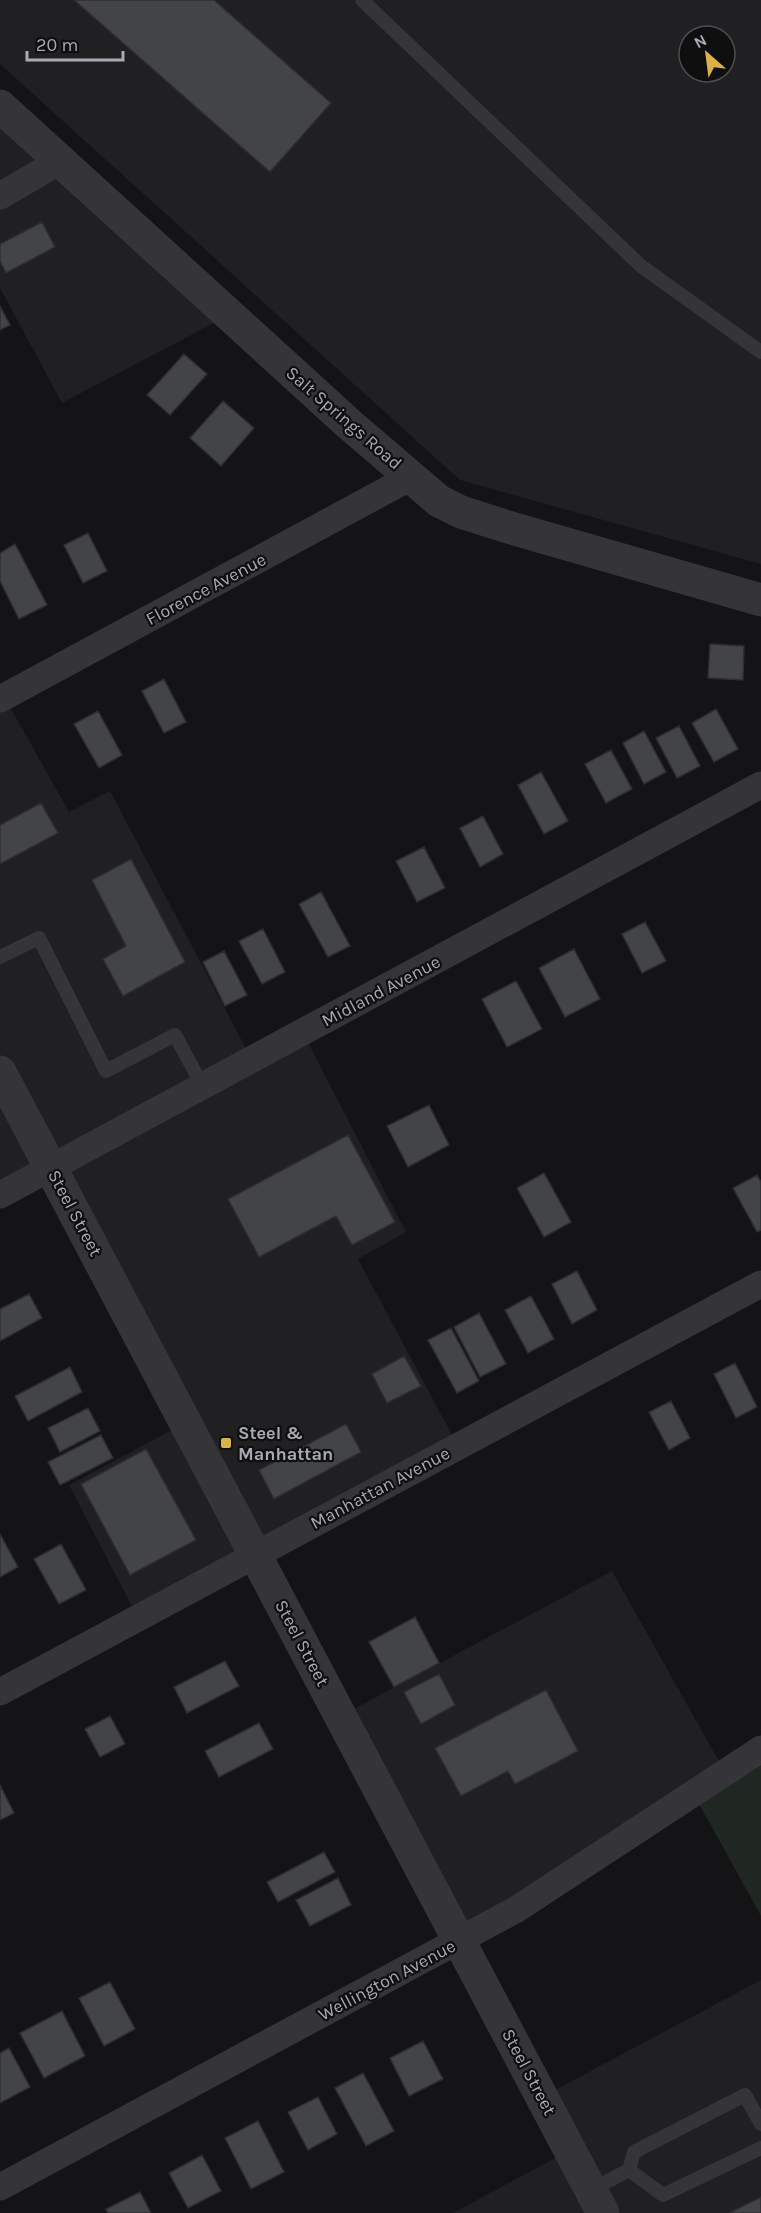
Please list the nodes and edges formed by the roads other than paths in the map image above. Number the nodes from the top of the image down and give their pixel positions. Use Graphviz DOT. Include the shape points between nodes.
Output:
graph roads {
  1 [pos="362,0"];
  2 [pos="0,106"];
  3 [pos="60,161"];
  4 [pos="0,196"];
  5 [pos="761,352"];
  6 [pos="411,477"];
  7 [pos="761,600"];
  8 [pos="0,699"];
  9 [pos="761,785"];
  10 [pos="0,957"];
  11 [pos="0,1072"];
  12 [pos="203,1087"];
  13 [pos="51,1168"];
  14 [pos="0,1196"];
  15 [pos="761,1284"];
  16 [pos="255,1555"];
  17 [pos="0,1692"];
  18 [pos="761,1749"];
  19 [pos="460,1941"];
  20 [pos="761,2124"];
  21 [pos="761,2148"];
  22 [pos="629,2170"];
  23 [pos="0,2187"];
  24 [pos="597,2201"];
  1 -- 5 [label="lane" via="641,266"];
  2 -- 3 [label="street, Salt Springs Road"];
  3 -- 4 [label="street"];
  3 -- 6 [label="street, Salt Springs Road"];
  6 -- 7 [label="street, Salt Springs Road" via="440,501 461,512"];
  6 -- 8 [label="street, Florence Avenue"];
  9 -- 12 [label="street, Midland Avenue"];
  10 -- 12 [label="lane" via="39,938 106,1071 175,1035"];
  11 -- 13 [label="street, Steel Street"];
  12 -- 13 [label="street, Midland Avenue"];
  13 -- 14 [label="street, Midland Avenue"];
  13 -- 16 [label="street, Steel Street"];
  15 -- 16 [label="street, Manhattan Avenue"];
  16 -- 17 [label="street, Manhattan Avenue"];
  16 -- 19 [label="street, Steel Street"];
  18 -- 19 [label="street, Wellington Avenue" via="517,1909"];
  19 -- 23 [label="street, Wellington Avenue"];
  19 -- 24 [label="street, Steel Street"];
  20 -- 22 [label="lane" via="745,2094 634,2152"];
  21 -- 22 [label="lane" via="663,2195"];
  22 -- 24 [label="lane"];
}
